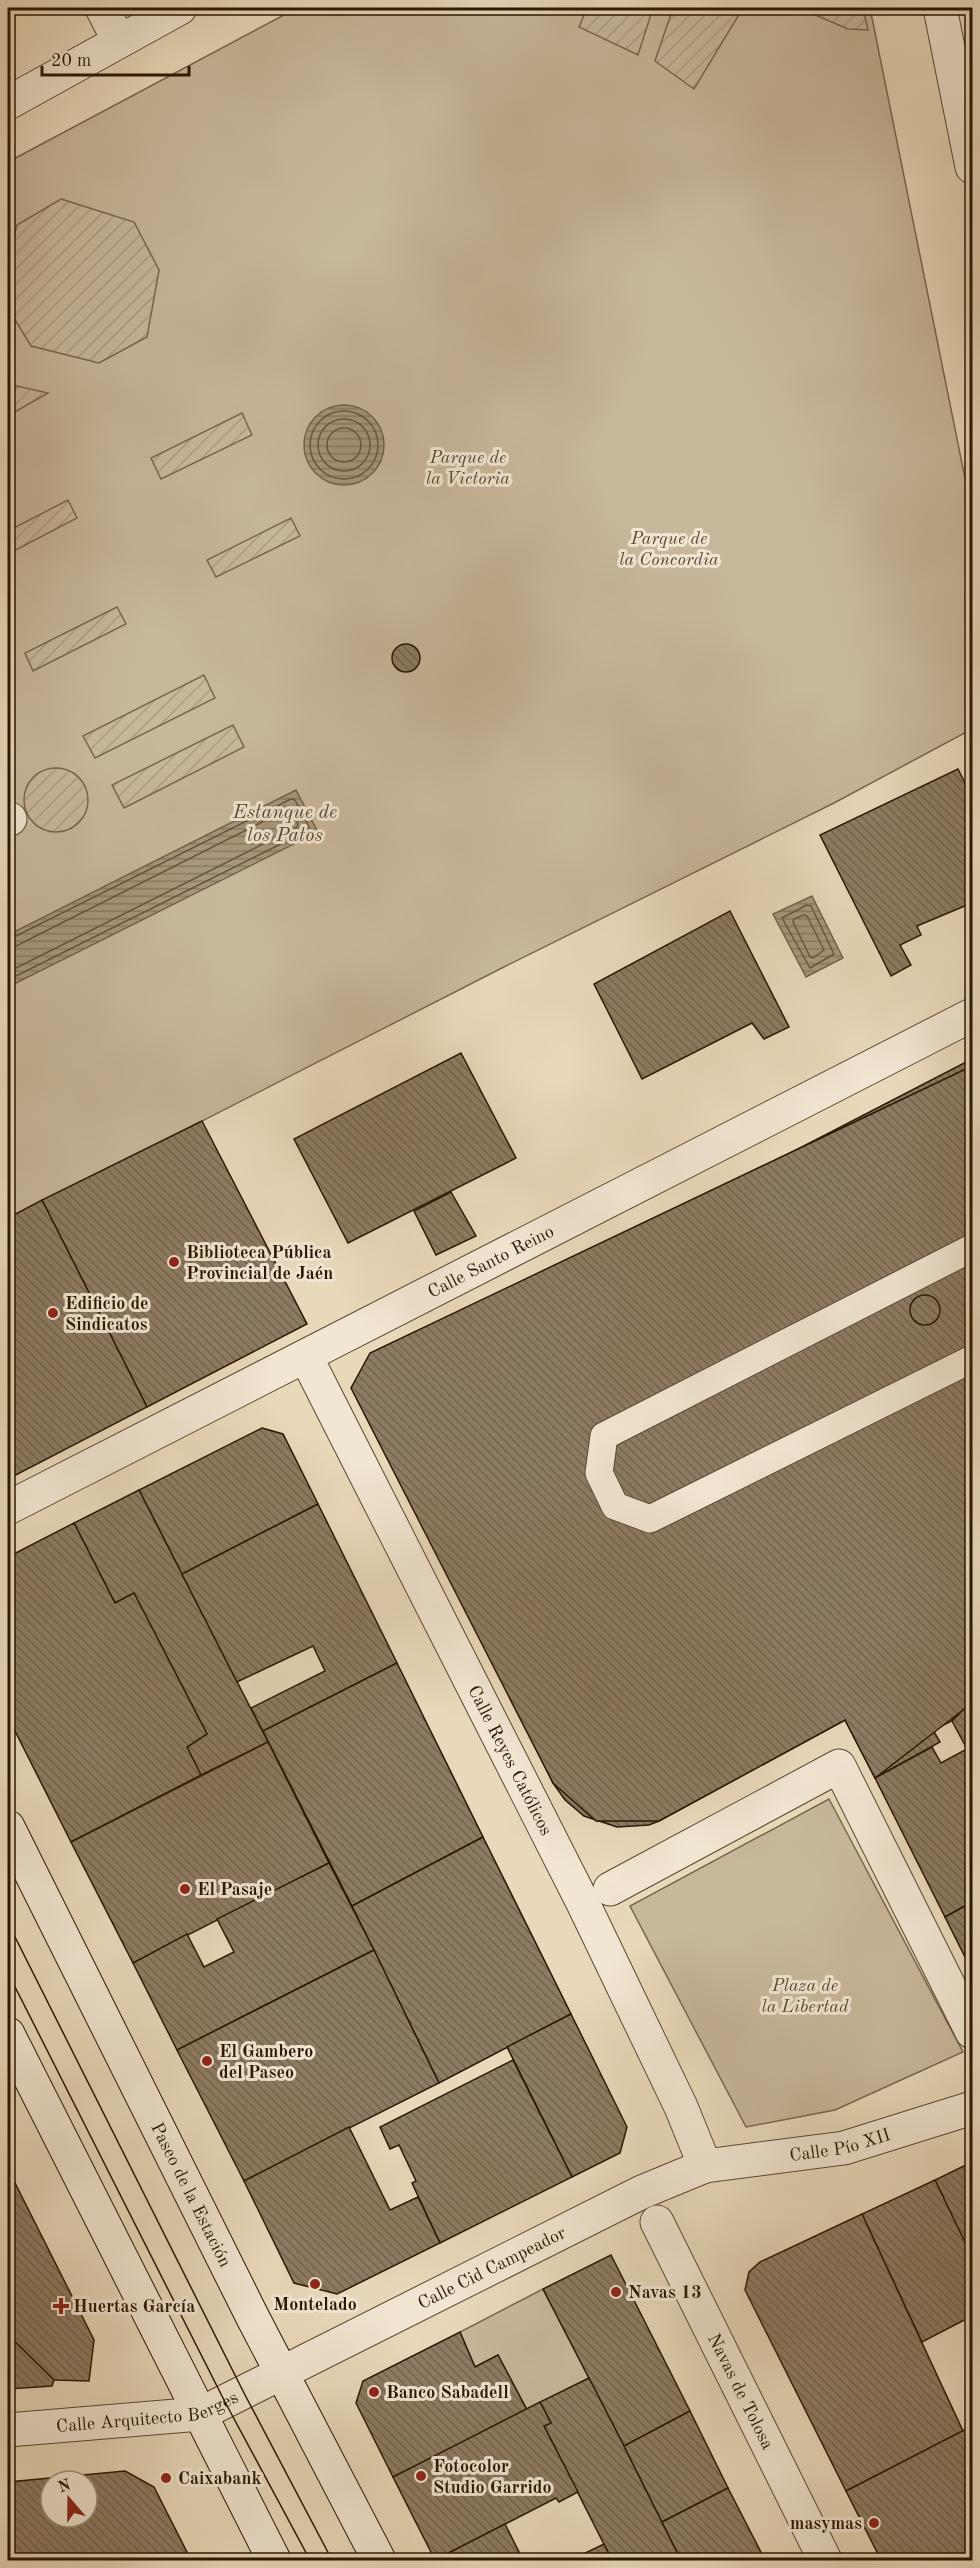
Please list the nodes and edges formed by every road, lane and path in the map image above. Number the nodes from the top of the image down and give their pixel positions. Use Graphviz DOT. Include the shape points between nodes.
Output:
graph roads {
  1 [pos="102,8"];
  2 [pos="180,8"];
  3 [pos="940,8"];
  4 [pos="119,41"];
  5 [pos="8,103"];
  6 [pos="972,166"];
  7 [pos="972,1015"];
  8 [pos="972,1248"];
  9 [pos="306,1357"];
  10 [pos="972,1359"];
  11 [pos="8,1508"];
  12 [pos="8,1827"];
  13 [pos="610,1889"];
  14 [pos="972,2032"];
  15 [pos="8,2034"];
  16 [pos="972,2108"];
  17 [pos="705,2166"];
  18 [pos="657,2222"];
  19 [pos="281,2374"];
  20 [pos="200,2414"];
  21 [pos="8,2430"];
  22 [pos="274,2560"];
  23 [pos="380,2560"];
  24 [pos="825,2560"];
  1 -- 4 [label="street"];
  2 -- 4 [label="street"];
  3 -- 6 [label="street"];
  4 -- 5 [label="street"];
  7 -- 9 [label="street, Calle Santo Reino"];
  8 -- 10 [label="lane" via="604,1436 599,1473 615,1506 650,1519"];
  9 -- 11 [label="street, Calle Santo Reino"];
  9 -- 17 [label="street, Calle Reyes Católicos" via="583,1903 681,2107"];
  12 -- 19 [label="street, Paseo de la Estación"];
  13 -- 14 [label="street" via="839,1766"];
  15 -- 20 [label="street"];
  16 -- 17 [label="street, Calle Pío XII" via="844,2148"];
  17 -- 19 [label="street, Calle Cid Campeador" via="642,2192"];
  18 -- 24 [label="street, Navas de Tolosa"];
  19 -- 20 [label="street, Calle Arquitecto Berges"];
  19 -- 23 [label="street, Paseo de la Estación"];
  20 -- 21 [label="street, Calle Arquitecto Berges"];
  20 -- 22 [label="street"];
}
